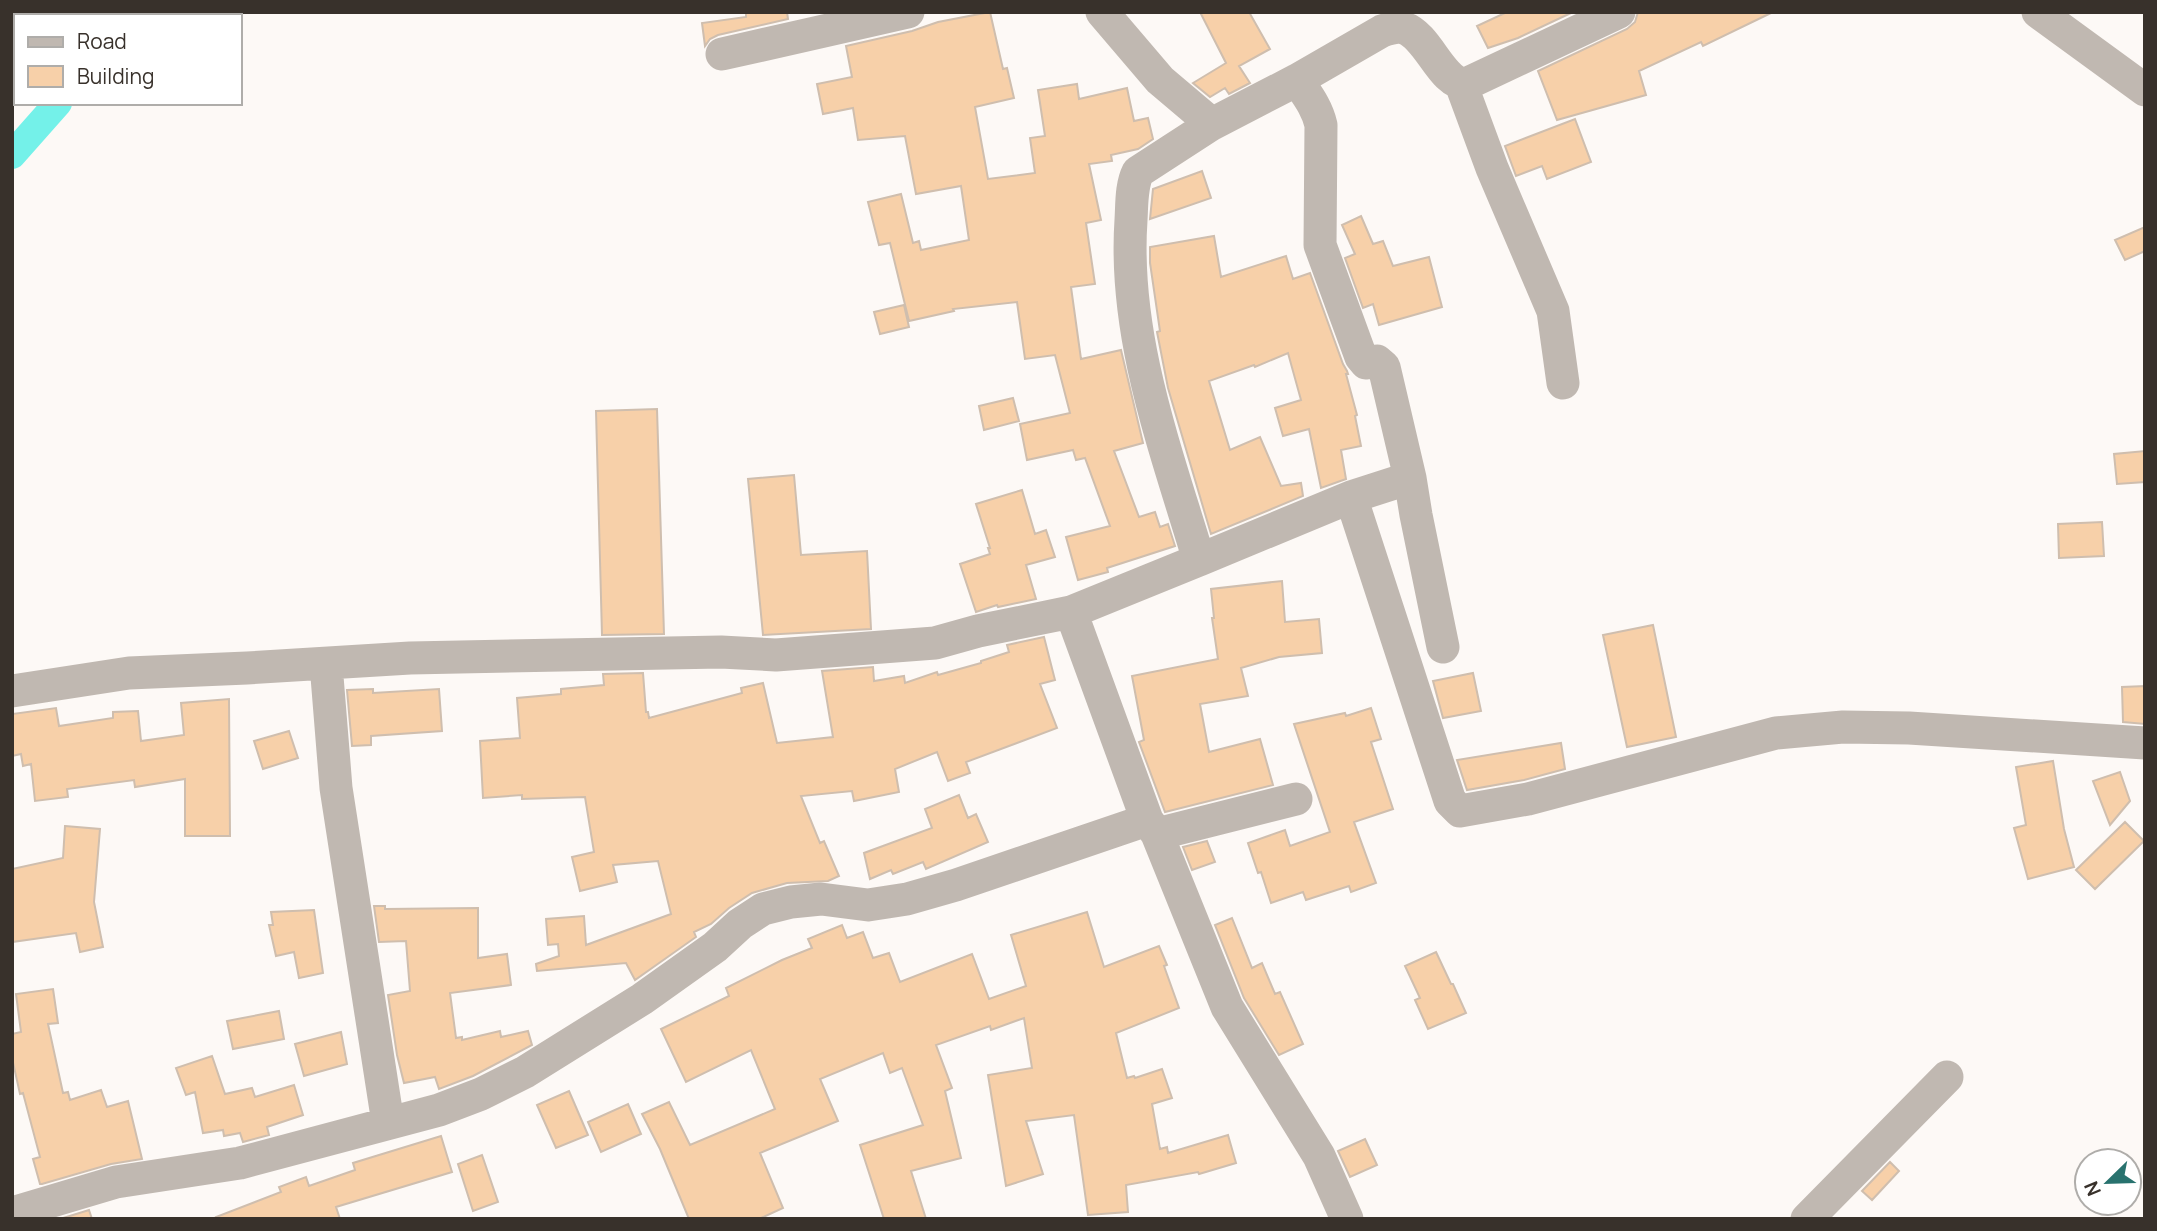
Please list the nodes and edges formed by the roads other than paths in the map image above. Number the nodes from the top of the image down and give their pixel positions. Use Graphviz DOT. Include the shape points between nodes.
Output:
graph roads {
  1 [pos="908,12"];
  2 [pos="1102,12"];
  3 [pos="1619,12"];
  4 [pos="2038,12"];
  5 [pos="722,54"];
  6 [pos="1297,80"];
  7 [pos="1461,84"];
  8 [pos="2145,90"];
  9 [pos="1212,124"];
  10 [pos="1563,383"];
  11 [pos="1410,478"];
  12 [pos="1351,497"];
  13 [pos="1199,561"];
  14 [pos="1071,612"];
  15 [pos="1443,647"];
  16 [pos="326,664"];
  17 [pos="12,691"];
  18 [pos="2145,743"];
  19 [pos="1296,799"];
  20 [pos="1152,827"];
  21 [pos="1947,1077"];
  22 [pos="388,1123"];
  23 [pos="18,1206"];
  24 [pos="1347,1219"];
  25 [pos="1807,1219"];
  1 -- 5 [label="street"];
  2 -- 9 [label="street" via="1160,80"];
  3 -- 7 [label="street"];
  4 -- 8 [label="street"];
  6 -- 7 [label="street" via="1372,35 1395,28 1419,39"];
  6 -- 9 [label="street"];
  6 -- 11 [label="street" via="1321,125 1320,245 1361,357 1366,363 1377,361 1384,367"];
  7 -- 10 [label="street" via="1553,311"];
  9 -- 13 [label="street" via="1138,172 1129,250 1147,386"];
  11 -- 12 [label="street"];
  11 -- 15 [label="street"];
  12 -- 13 [label="street"];
  12 -- 18 [label="street" via="1450,802 1460,811 1528,799 1776,733 1909,728"];
  13 -- 14 [label="street"];
  14 -- 16 [label="street" via="935,643 864,650 410,658"];
  14 -- 20 [label="street"];
  16 -- 17 [label="street" via="129,673"];
  16 -- 22 [label="street" via="336,788"];
  19 -- 20 [label="street"];
  20 -- 22 [label="street" via="907,899 868,905 821,899 763,909 642,999 525,1072 439,1110"];
  20 -- 24 [label="street" via="1227,1007 1319,1156"];
  21 -- 25 [label="street"];
  22 -- 23 [label="street" via="240,1163 116,1182"];
}
